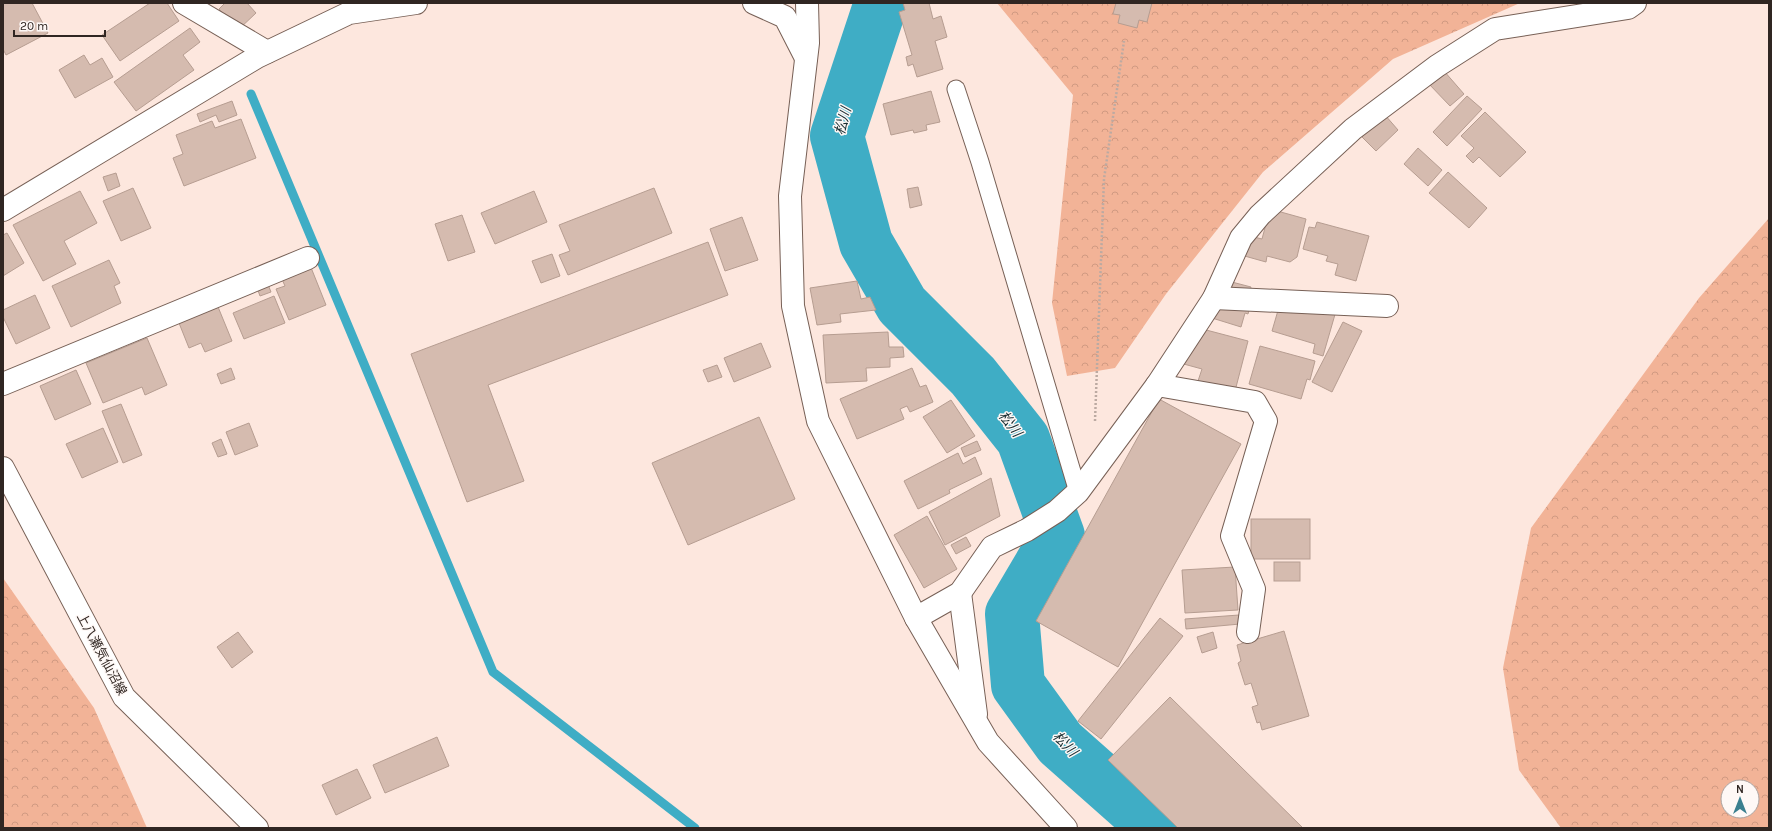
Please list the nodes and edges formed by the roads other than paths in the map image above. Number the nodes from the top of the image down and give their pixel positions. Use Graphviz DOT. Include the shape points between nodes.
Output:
graph roads {
  1 [pos="184,3"];
  2 [pos="416,3"];
  3 [pos="754,3"];
  4 [pos="807,3"];
  5 [pos="1635,3"];
  6 [pos="268,52"];
  7 [pos="806,58"];
  8 [pos="956,89"];
  9 [pos="3,210"];
  10 [pos="308,258"];
  11 [pos="1214,298"];
  12 [pos="1387,306"];
  13 [pos="3,384"];
  14 [pos="1157,386"];
  15 [pos="3,468"];
  16 [pos="1078,492"];
  17 [pos="960,593"];
  18 [pos="916,618"];
  19 [pos="1248,632"];
  20 [pos="977,723"];
  21 [pos="257,828"];
  22 [pos="1066,828"];
  1 -- 6 [label="street"];
  2 -- 6 [label="street" via="349,13"];
  3 -- 7 [label="street" via="785,17"];
  4 -- 7 [label="street"];
  5 -- 11 [label="street" via="1628,8 1495,29 1437,66 1353,129 1260,215 1241,238"];
  6 -- 9 [label="street"];
  7 -- 18 [label="street" via="790,196 793,306 818,421"];
  8 -- 16 [label="lane"];
  10 -- 13 [label="street"];
  11 -- 12 [label="street"];
  11 -- 14 [label="street"];
  14 -- 16 [label="street"];
  14 -- 19 [label="street" via="1255,402 1266,421 1232,536 1254,590"];
  15 -- 21 [label="street, 上八瀬気仙沼線" via="124,697"];
  16 -- 17 [label="street" via="1057,511 1027,530 992,547"];
  17 -- 18 [label="street"];
  17 -- 20 [label="street"];
  18 -- 20 [label="street"];
  20 -- 22 [label="street" via="988,742"];
}
